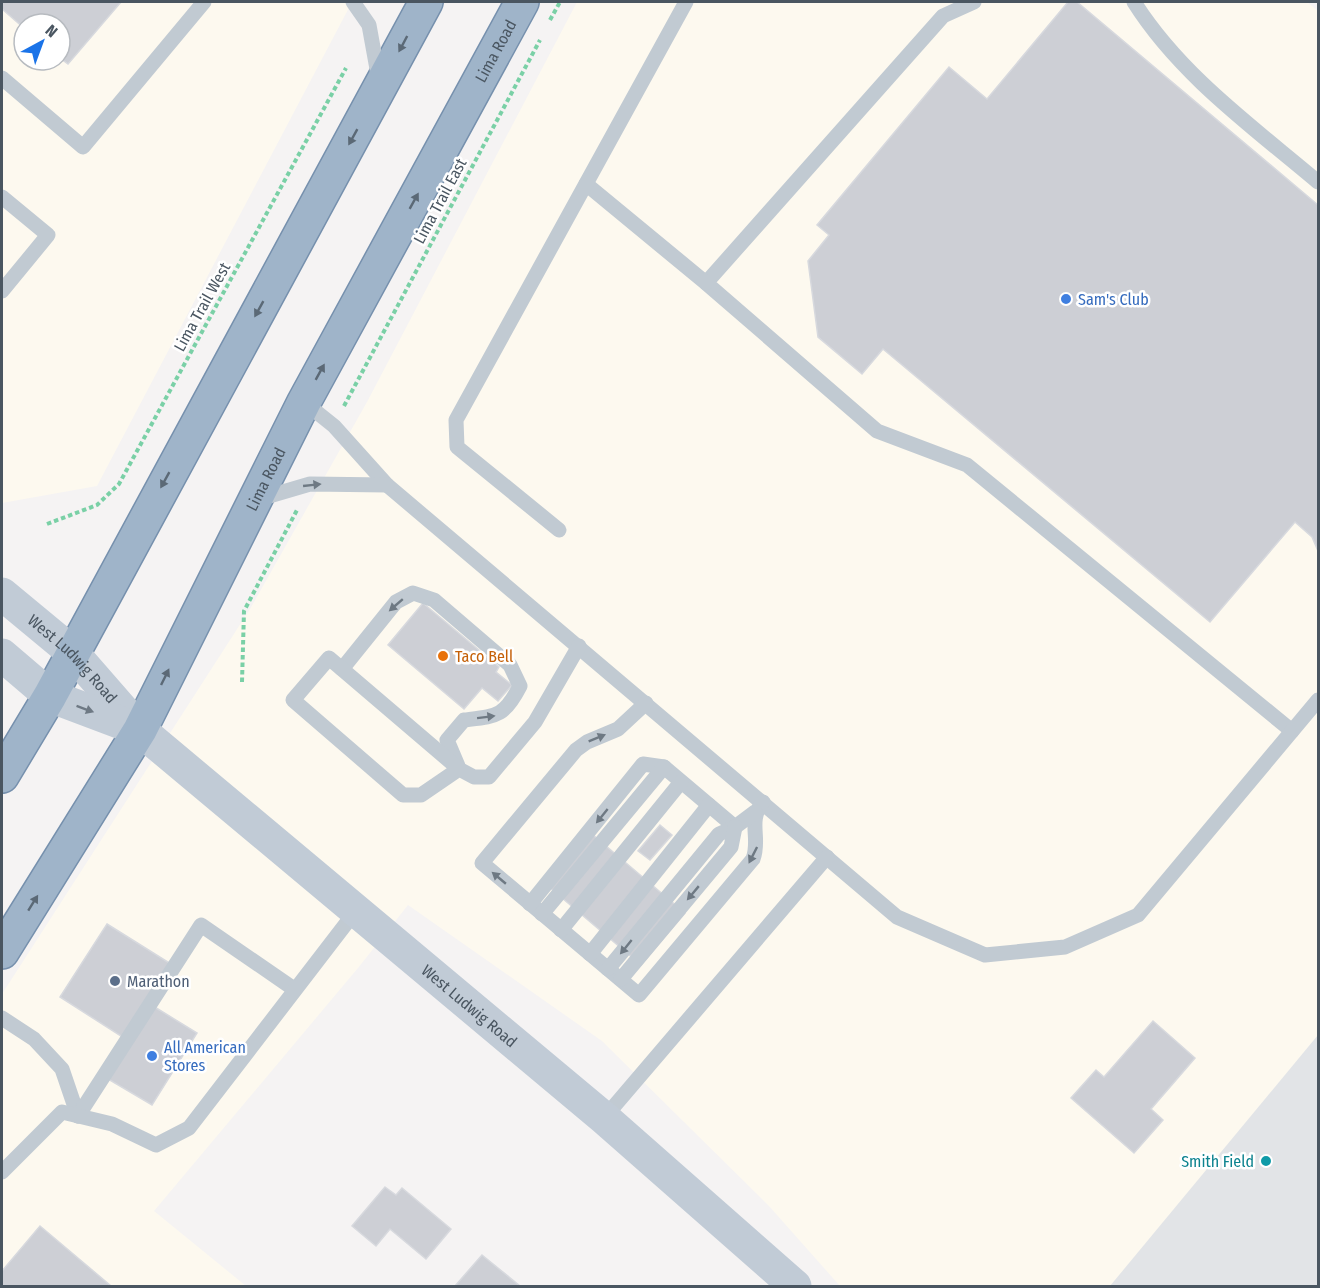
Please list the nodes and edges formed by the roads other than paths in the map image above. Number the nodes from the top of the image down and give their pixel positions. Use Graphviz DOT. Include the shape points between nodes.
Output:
graph roads {
  1 [pos="204,2"];
  2 [pos="353,2"];
  3 [pos="426,2"];
  4 [pos="522,2"];
  5 [pos="686,2"];
  6 [pos="974,2"];
  7 [pos="1134,2"];
  8 [pos="2,78"];
  9 [pos="381,86"];
  10 [pos="1318,182"];
  11 [pos="586,184"];
  12 [pos="2,196"];
  13 [pos="706,283"];
  14 [pos="2,291"];
  15 [pos="304,402"];
  16 [pos="387,485"];
  17 [pos="256,500"];
  18 [pos="559,530"];
  19 [pos="2,594"];
  20 [pos="579,646"];
  21 [pos="72,652"];
  22 [pos="2,655"];
  23 [pos="342,669"];
  24 [pos="50,696"];
  25 [pos="1318,700"];
  26 [pos="646,703"];
  27 [pos="140,730"];
  28 [pos="1292,731"];
  29 [pos="664,767"];
  30 [pos="459,769"];
  31 [pos="2,776"];
  32 [pos="681,782"];
  33 [pos="709,806"];
  34 [pos="759,807"];
  35 [pos="735,827"];
  36 [pos="827,857"];
  37 [pos="530,904"];
  38 [pos="355,912"];
  39 [pos="542,914"];
  40 [pos="561,930"];
  41 [pos="2,952"];
  42 [pos="590,954"];
  43 [pos="608,969"];
  44 [pos="621,979"];
  45 [pos="294,989"];
  46 [pos="2,1018"];
  47 [pos="78,1116"];
  48 [pos="604,1118"];
  49 [pos="2,1172"];
  50 [pos="795,1287"];
  1 -- 8 [label="lane" via="83,147"];
  2 -- 9 [label="lane" via="369,25"];
  3 -- 9 [label="highway, one-way"];
  15 -- 4 [label="highway, Lima Road, one-way"];
  5 -- 11 [label="lane"];
  6 -- 13 [label="lane" via="943,16"];
  7 -- 10 [label="lane" via="1197,80"];
  9 -- 21 [label="highway, one-way"];
  11 -- 13 [label="lane"];
  11 -- 18 [label="lane" via="456,420 457,447"];
  12 -- 14 [label="lane" via="48,235"];
  13 -- 28 [label="lane" via="877,431 967,465"];
  15 -- 16 [label="lane" via="333,426"];
  15 -- 17 [label="highway, Lima Road"];
  17 -- 16 [label="lane, one-way" via="310,484"];
  16 -- 20 [label="lane"];
  27 -- 17 [label="highway, Lima Road, one-way"];
  19 -- 21 [label="main road, West Ludwig Road"];
  20 -- 26 [label="lane"];
  20 -- 30 [label="lane" via="535,722 489,777 474,777"];
  21 -- 24 [label="highway"];
  21 -- 27 [label="main road, West Ludwig Road"];
  22 -- 24 [label="main road, West Ludwig Road"];
  23 -- 30 [label="lane"];
  23 -- 30 [label="lane" via="329,658 293,700 403,795 420,795"];
  30 -- 23 [label="lane, one-way" via="447,740 464,720 497,716 509,707 520,686 510,665 434,600 413,593 396,602"];
  24 -- 27 [label="main road, West Ludwig Road, one-way"];
  24 -- 31 [label="highway"];
  25 -- 28 [label="lane"];
  26 -- 34 [label="lane"];
  37 -- 26 [label="lane, one-way" via="482,863 576,750 618,729"];
  27 -- 38 [label="main road, West Ludwig Road"];
  41 -- 27 [label="highway, Lima Road, one-way"];
  28 -- 36 [label="lane" via="1138,915 1065,947 985,955 897,917"];
  29 -- 32 [label="lane"];
  29 -- 37 [label="lane, one-way" via="643,764"];
  29 -- 39 [label="lane"];
  32 -- 33 [label="lane"];
  32 -- 40 [label="lane"];
  33 -- 35 [label="lane"];
  33 -- 42 [label="lane"];
  34 -- 35 [label="lane"];
  34 -- 36 [label="lane"];
  34 -- 44 [label="lane, one-way" via="753,827 758,847 753,859 639,995"];
  35 -- 43 [label="lane, one-way" via="719,834"];
  35 -- 44 [label="lane, one-way" via="731,847"];
  36 -- 48 [label="lane"];
  37 -- 39 [label="lane"];
  38 -- 45 [label="lane"];
  38 -- 48 [label="main road, West Ludwig Road"];
  39 -- 40 [label="lane"];
  40 -- 42 [label="lane"];
  42 -- 43 [label="lane"];
  43 -- 44 [label="lane"];
  45 -- 47 [label="lane" via="189,1128 156,1144 112,1124"];
  45 -- 47 [label="lane" via="201,925"];
  46 -- 47 [label="lane" via="34,1039 62,1069"];
  47 -- 49 [label="lane" via="62,1112"];
  48 -- 50 [label="main road, West Ludwig Road"];
}
